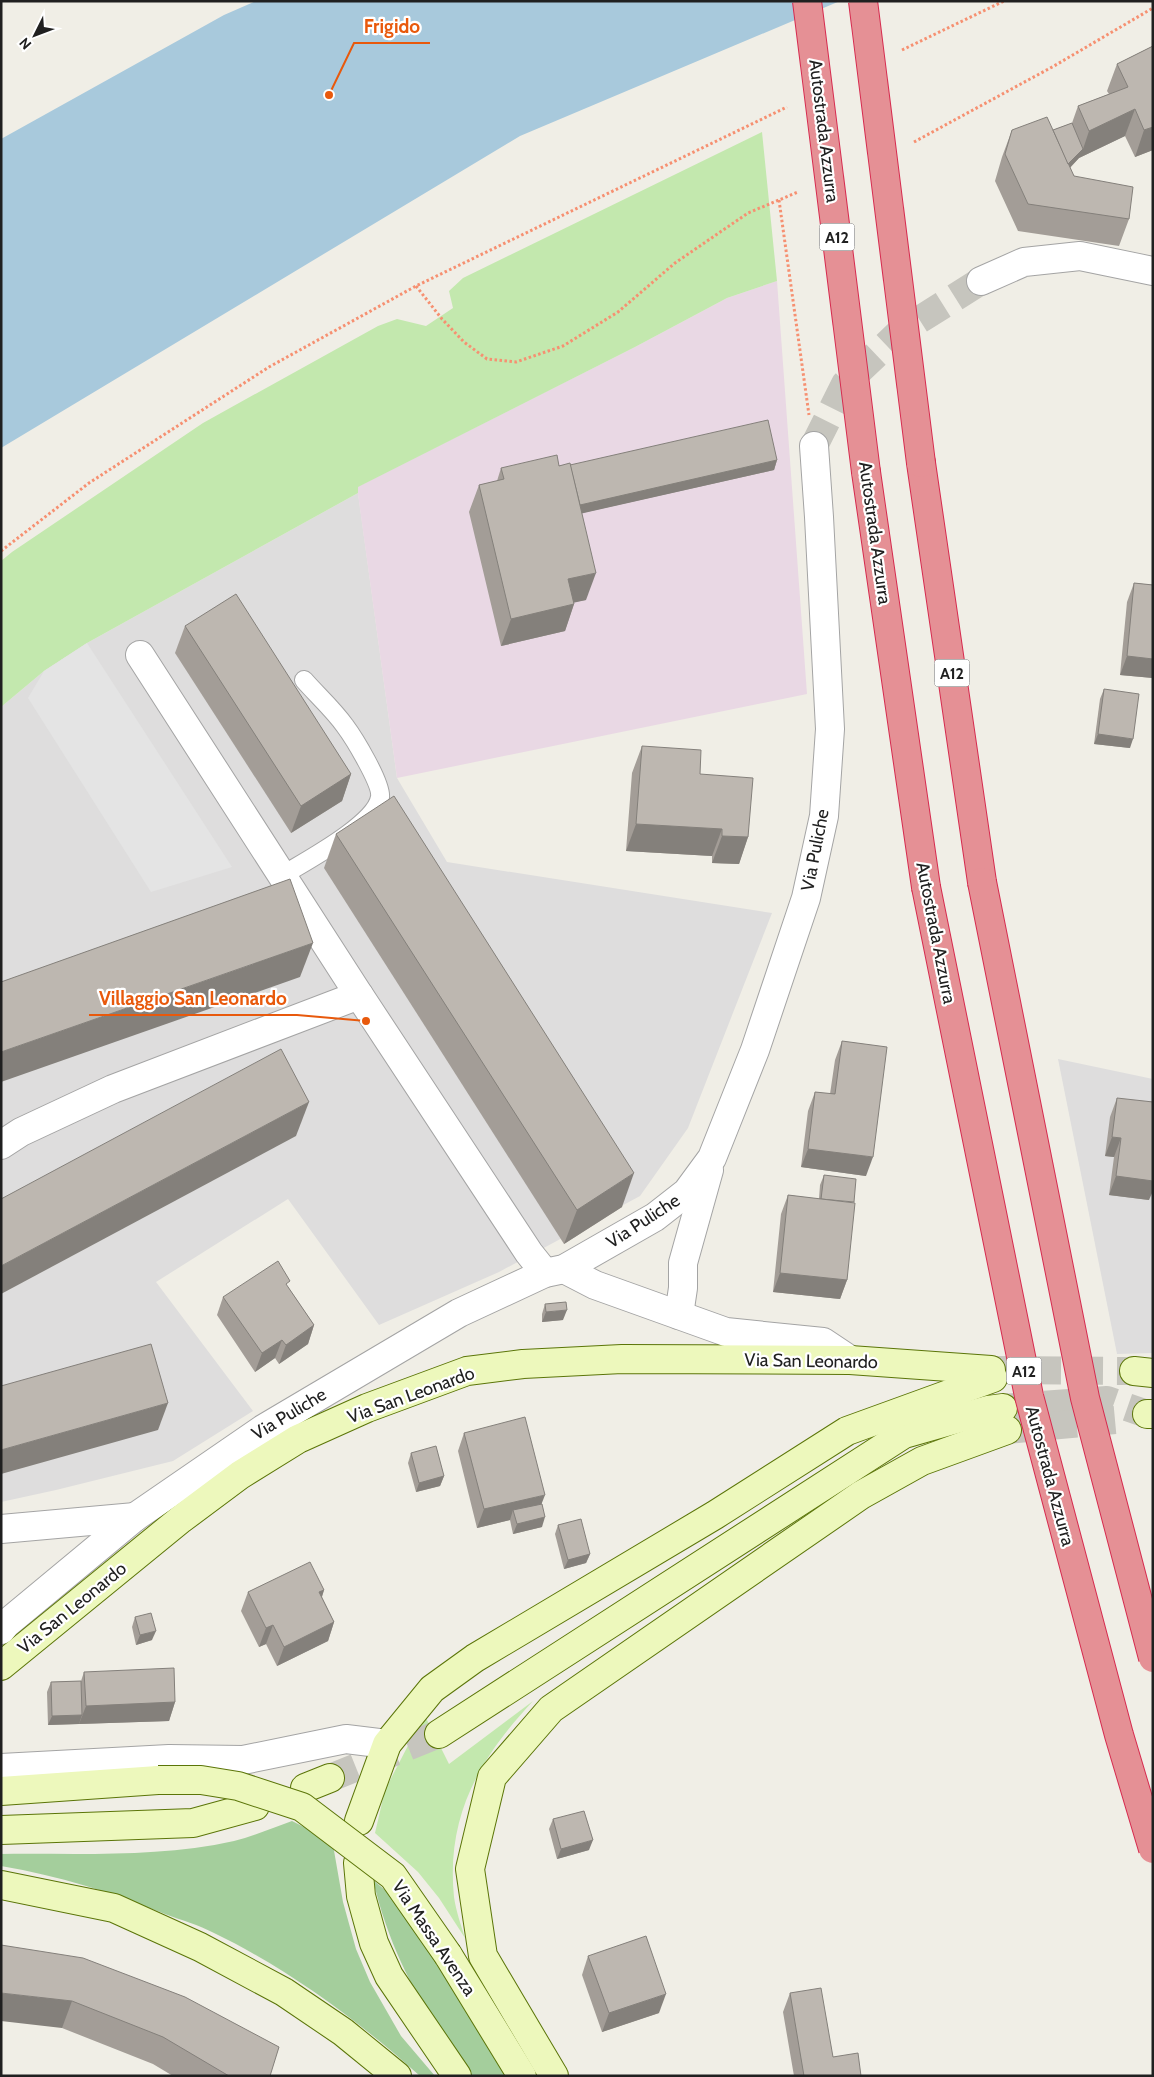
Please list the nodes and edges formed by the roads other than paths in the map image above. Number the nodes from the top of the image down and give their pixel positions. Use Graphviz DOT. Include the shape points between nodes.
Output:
graph roads {
  1 [pos="807,1"];
  2 [pos="863,1"];
  3 [pos="1153,272"];
  4 [pos="981,281"];
  5 [pos="814,446"];
  6 [pos="140,656"];
  7 [pos="304,680"];
  8 [pos="283,875"];
  9 [pos="358,995"];
  10 [pos="1,1145"];
  11 [pos="712,1158"];
  12 [pos="555,1271"];
  13 [pos="679,1315"];
  14 [pos="850,1360"];
  15 [pos="135,1517"];
  16 [pos="1,1529"];
  17 [pos="1,1630"];
  18 [pos="1153,1658"];
  19 [pos="1,1666"];
  20 [pos="439,1734"];
  21 [pos="387,1744"];
  22 [pos="1,1768"];
  23 [pos="330,1778"];
  24 [pos="305,1788"];
  25 [pos="1,1791"];
  26 [pos="255,1806"];
  27 [pos="359,1821"];
  28 [pos="1,1830"];
  29 [pos="1153,1849"];
  30 [pos="358,1863"];
  31 [pos="1,1885"];
  32 [pos="397,2076"];
  33 [pos="457,2076"];
  34 [pos="522,2076"];
  35 [pos="554,2076"];
  1 -- 29 [label="highway, Autostrada Azzurra / A12, bridge" via="866,472 926,887 1029,1396 1119,1735"];
  2 -- 18 [label="highway, A12, bridge" via="921,463 982,882 1085,1398"];
  3 -- 4 [label="street" via="1080,256 1024,262"];
  5 -- 11 [label="street, Via Puliche" via="830,729 824,816 806,898 756,1050"];
  6 -- 8 [label="street"];
  7 -- 8 [label="lane" via="344,725 379,784 380,798 374,810 354,831"];
  8 -- 9 [label="street"];
  9 -- 10 [label="street" via="113,1089 21,1132"];
  9 -- 12 [label="street" via="529,1252"];
  11 -- 12 [label="street, Via Puliche" via="686,1192 663,1211"];
  11 -- 13 [label="street" via="682,1263"];
  12 -- 13 [label="street"];
  12 -- 15 [label="street, Via Puliche" via="459,1313 263,1429"];
  13 -- 14 [label="street" via="726,1332 822,1342"];
  14 -- 19 [label="main road, Via San Leonardo" via="622,1358 467,1371 366,1408 298,1439 240,1475"];
  14 -- 21 [label="main road, Via San Leonardo" via="992,1374 847,1431 715,1515 475,1658 432,1689"];
  15 -- 16 [label="street"];
  15 -- 17 [label="street, Via Puliche"];
  20 -- 35 [label="main road" via="904,1434 988,1410 1005,1419 861,1495 551,1710 492,1777 470,1869 483,1956"];
  21 -- 22 [label="street" via="346,1739 243,1760 169,1759"];
  21 -- 27 [label="main road, Via San Leonardo"];
  23 -- 24 [label="main road"];
  25 -- 34 [label="main road, Via Massa Avenza, bridge" via="201,1780 238,1786 302,1807 393,1876 448,1955"];
  26 -- 28 [label="main road" via="193,1823"];
  30 -- 33 [label="main road" via="361,1896 374,1943 385,1968"];
  31 -- 32 [label="main road" via="114,1908 200,1947 284,1992 343,2032"];
}
